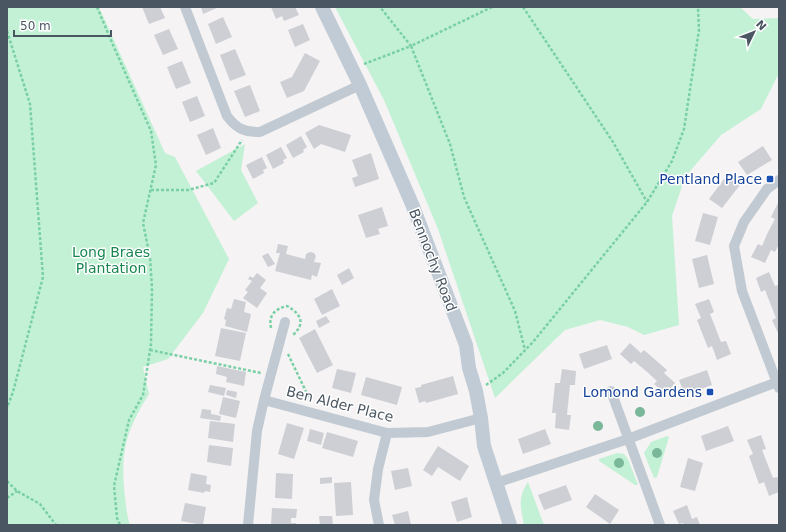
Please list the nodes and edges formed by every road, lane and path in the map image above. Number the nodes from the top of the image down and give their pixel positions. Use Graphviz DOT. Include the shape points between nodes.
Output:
graph roads {
  1 [pos="98,7"];
  2 [pos="184,7"];
  3 [pos="322,7"];
  4 [pos="380,7"];
  5 [pos="492,7"];
  6 [pos="523,7"];
  7 [pos="698,7"];
  8 [pos="7,31"];
  9 [pos="411,46"];
  10 [pos="352,68"];
  11 [pos="360,86"];
  12 [pos="247,132"];
  13 [pos="779,180"];
  14 [pos="151,190"];
  15 [pos="647,202"];
  16 [pos="285,322"];
  17 [pos="272,332"];
  18 [pos="289,338"];
  19 [pos="286,349"];
  20 [pos="150,350"];
  21 [pos="525,350"];
  22 [pos="265,374"];
  23 [pos="778,385"];
  24 [pos="484,386"];
  25 [pos="611,391"];
  26 [pos="264,400"];
  27 [pos="313,406"];
  28 [pos="7,408"];
  29 [pos="481,418"];
  30 [pos="387,433"];
  31 [pos="628,439"];
  32 [pos="7,481"];
  33 [pos="496,483"];
  34 [pos="16,491"];
  35 [pos="7,498"];
  36 [pos="56,525"];
  37 [pos="120,525"];
  38 [pos="248,525"];
  39 [pos="379,525"];
  40 [pos="510,525"];
  41 [pos="660,525"];
  1 -- 14 [label="path" via="151,131 156,165"];
  2 -- 12 [label="street" via="228,116 234,125"];
  3 -- 10 [label="street, Bennochy Road"];
  4 -- 9 [label="path"];
  5 -- 9 [label="path"];
  6 -- 15 [label="path" via="613,142"];
  7 -- 15 [label="path" via="699,30 684,129 672,162"];
  8 -- 28 [label="path" via="30,104 43,277"];
  9 -- 10 [label="path"];
  9 -- 21 [label="path" via="450,144 464,197 515,311"];
  10 -- 11 [label="street, Bennochy Road"];
  11 -- 12 [label="street" via="260,132"];
  11 -- 29 [label="street, Bennochy Road" via="412,204 466,345"];
  12 -- 14 [label="path" via="214,183 188,190"];
  13 -- 23 [label="street" via="767,189 744,222 734,246 742,291"];
  14 -- 20 [label="path" via="143,223 150,257 152,288"];
  15 -- 21 [label="path"];
  16 -- 26 [label="street, Ben Alder Place"];
  17 -- 18 [label="path" via="271,317 275,310 288,306 299,314 301,321 299,328"];
  19 -- 27 [label="path"];
  20 -- 22 [label="path"];
  20 -- 37 [label="path" via="143,395 129,420 114,486"];
  21 -- 24 [label="path" via="503,373"];
  23 -- 31 [label="street"];
  25 -- 31 [label="street"];
  26 -- 30 [label="street, Ben Alder Place"];
  26 -- 38 [label="street, Ben Alder Place" via="257,431"];
  29 -- 30 [label="street, Ben Alder Place" via="428,432"];
  29 -- 33 [label="street, Bennochy Road" via="484,446"];
  30 -- 39 [label="street" via="374,500"];
  31 -- 33 [label="street"];
  31 -- 41 [label="street"];
  32 -- 34 [label="path"];
  33 -- 40 [label="street, Bennochy Road"];
  34 -- 35 [label="path"];
  34 -- 36 [label="path" via="40,504"];
}
